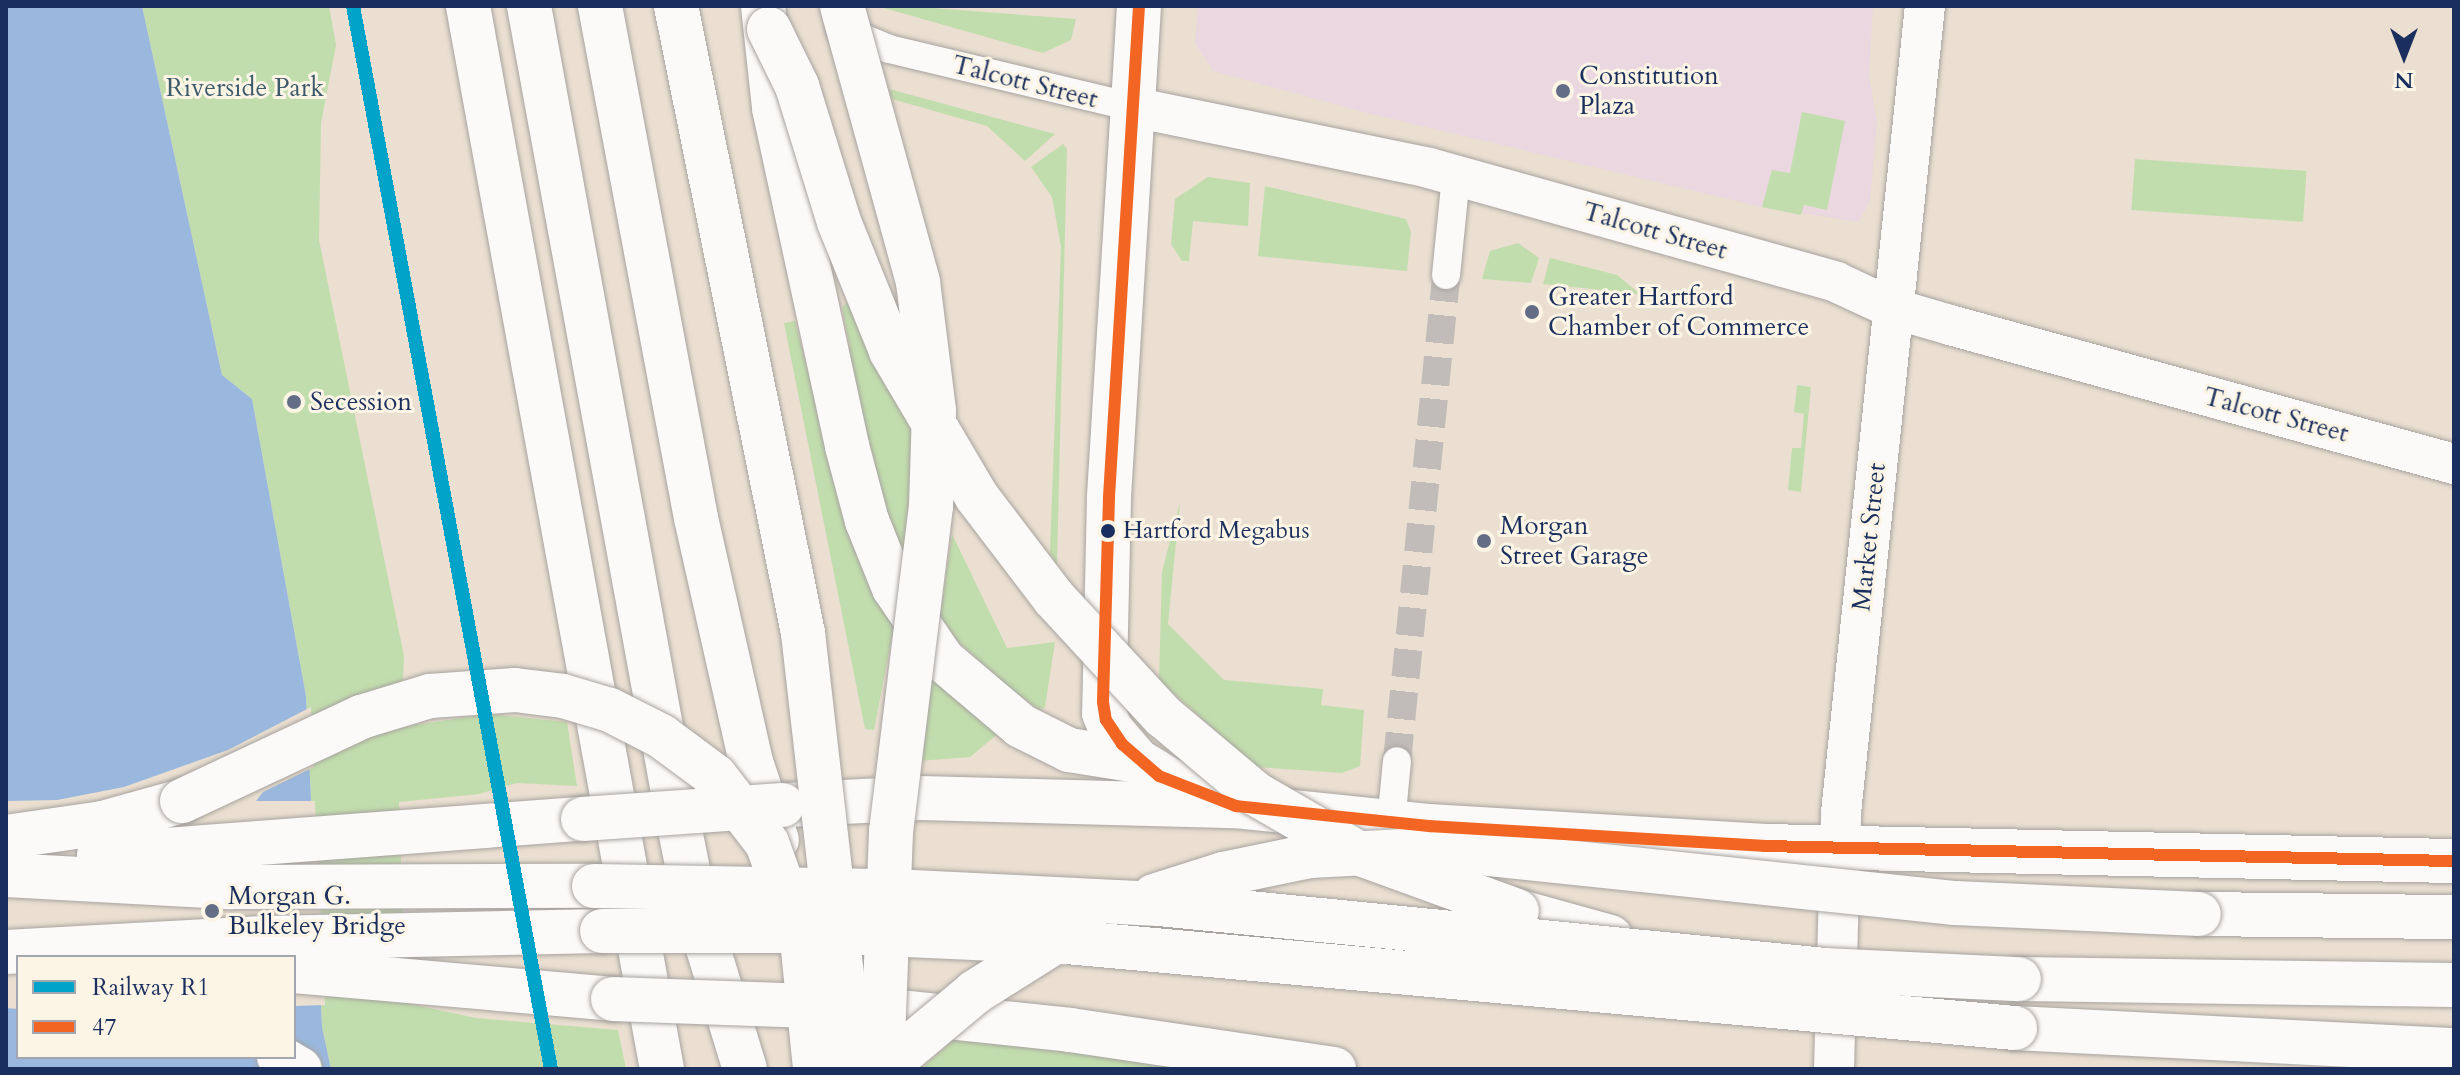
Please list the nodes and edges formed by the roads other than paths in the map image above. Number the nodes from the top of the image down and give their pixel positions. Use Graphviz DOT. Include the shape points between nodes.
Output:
graph roads {
  1 [pos="468,6"];
  2 [pos="529,6"];
  3 [pos="600,6"];
  4 [pos="676,6"];
  5 [pos="825,6"];
  6 [pos="1139,6"];
  7 [pos="1925,6"];
  8 [pos="766,18"];
  9 [pos="845,20"];
  10 [pos="1133,107"];
  11 [pos="1456,176"];
  12 [pos="1446,275"];
  13 [pos="1892,308"];
  14 [pos="2454,464"];
  15 [pos="1138,761"];
  16 [pos="1397,761"];
  17 [pos="1236,806"];
  18 [pos="1391,823"];
  19 [pos="6,837"];
  20 [pos="1839,847"];
  21 [pos="6,859"];
  22 [pos="2454,861"];
  23 [pos="6,875"];
  24 [pos="696,909"];
  25 [pos="2454,917"];
  26 [pos="57,951"];
  27 [pos="6,952"];
  28 [pos="1662,954"];
  29 [pos="108,955"];
  30 [pos="296,971"];
  31 [pos="2454,985"];
  32 [pos="2454,1050"];
  33 [pos="282,1059"];
  34 [pos="300,1069"];
  35 [pos="662,1069"];
  36 [pos="718,1069"];
  37 [pos="745,1069"];
  38 [pos="815,1069"];
  39 [pos="853,1069"];
  40 [pos="881,1069"];
  41 [pos="1334,1069"];
  42 [pos="1834,1069"];
  1 -- 35 [label="main road"];
  2 -- 24 [label="main road"];
  3 -- 40 [label="main road" via="671,397 751,762 794,885"];
  4 -- 39 [label="main road, bridge" via="803,633"];
  5 -- 9 [label="street"];
  6 -- 10 [label="main road"];
  7 -- 13 [label="street, Market Street"];
  8 -- 15 [label="main road" via="774,108 827,353 867,521 889,578 917,629 966,682 1032,733 1069,750"];
  8 -- 28 [label="main road, bridge" via="797,86 859,279 922,407 1028,566 1163,716 1256,794 1358,853 1456,892"];
  9 -- 10 [label="street, Talcott Street"];
  9 -- 40 [label="main road, bridge" via="918,282 934,411 931,506 891,832"];
  10 -- 11 [label="street, Talcott Street"];
  10 -- 15 [label="main road" via="1109,498 1103,702 1110,728"];
  11 -- 12 [label="street"];
  11 -- 13 [label="street, Talcott Street" via="1836,282"];
  13 -- 14 [label="street, Talcott Street"];
  13 -- 20 [label="street, Market Street"];
  15 -- 17 [label="main road" via="1185,789"];
  16 -- 18 [label="street"];
  17 -- 18 [label="main road"];
  17 -- 21 [label="main road, bridge" via="920,798 167,853"];
  18 -- 20 [label="main road"];
  19 -- 38 [label="main road, bridge" via="164,808 361,717 430,696 515,690 589,703 634,721 690,755 751,816 779,868 797,920"];
  20 -- 22 [label="main road"];
  20 -- 42 [label="street, Market Street"];
  23 -- 28 [label="main road, bridge" via="231,887 892,891 1143,903"];
  24 -- 36 [label="main road" via="694,956"];
  24 -- 37 [label="main road"];
  25 -- 40 [label="main road, bridge" via="2199,914 1955,903 1442,849 1310,856 1195,882 1076,930 975,992"];
  26 -- 27 [label="main road"];
  26 -- 29 [label="main road"];
  26 -- 32 [label="main road, bridge" via="418,934 820,931 1081,943 2015,1028"];
  28 -- 31 [label="main road, bridge" via="1825,970 2019,979"];
  30 -- 41 [label="main road, bridge" via="613,999 871,1009 1070,1030"];
  33 -- 34 [label="main road"];
}
